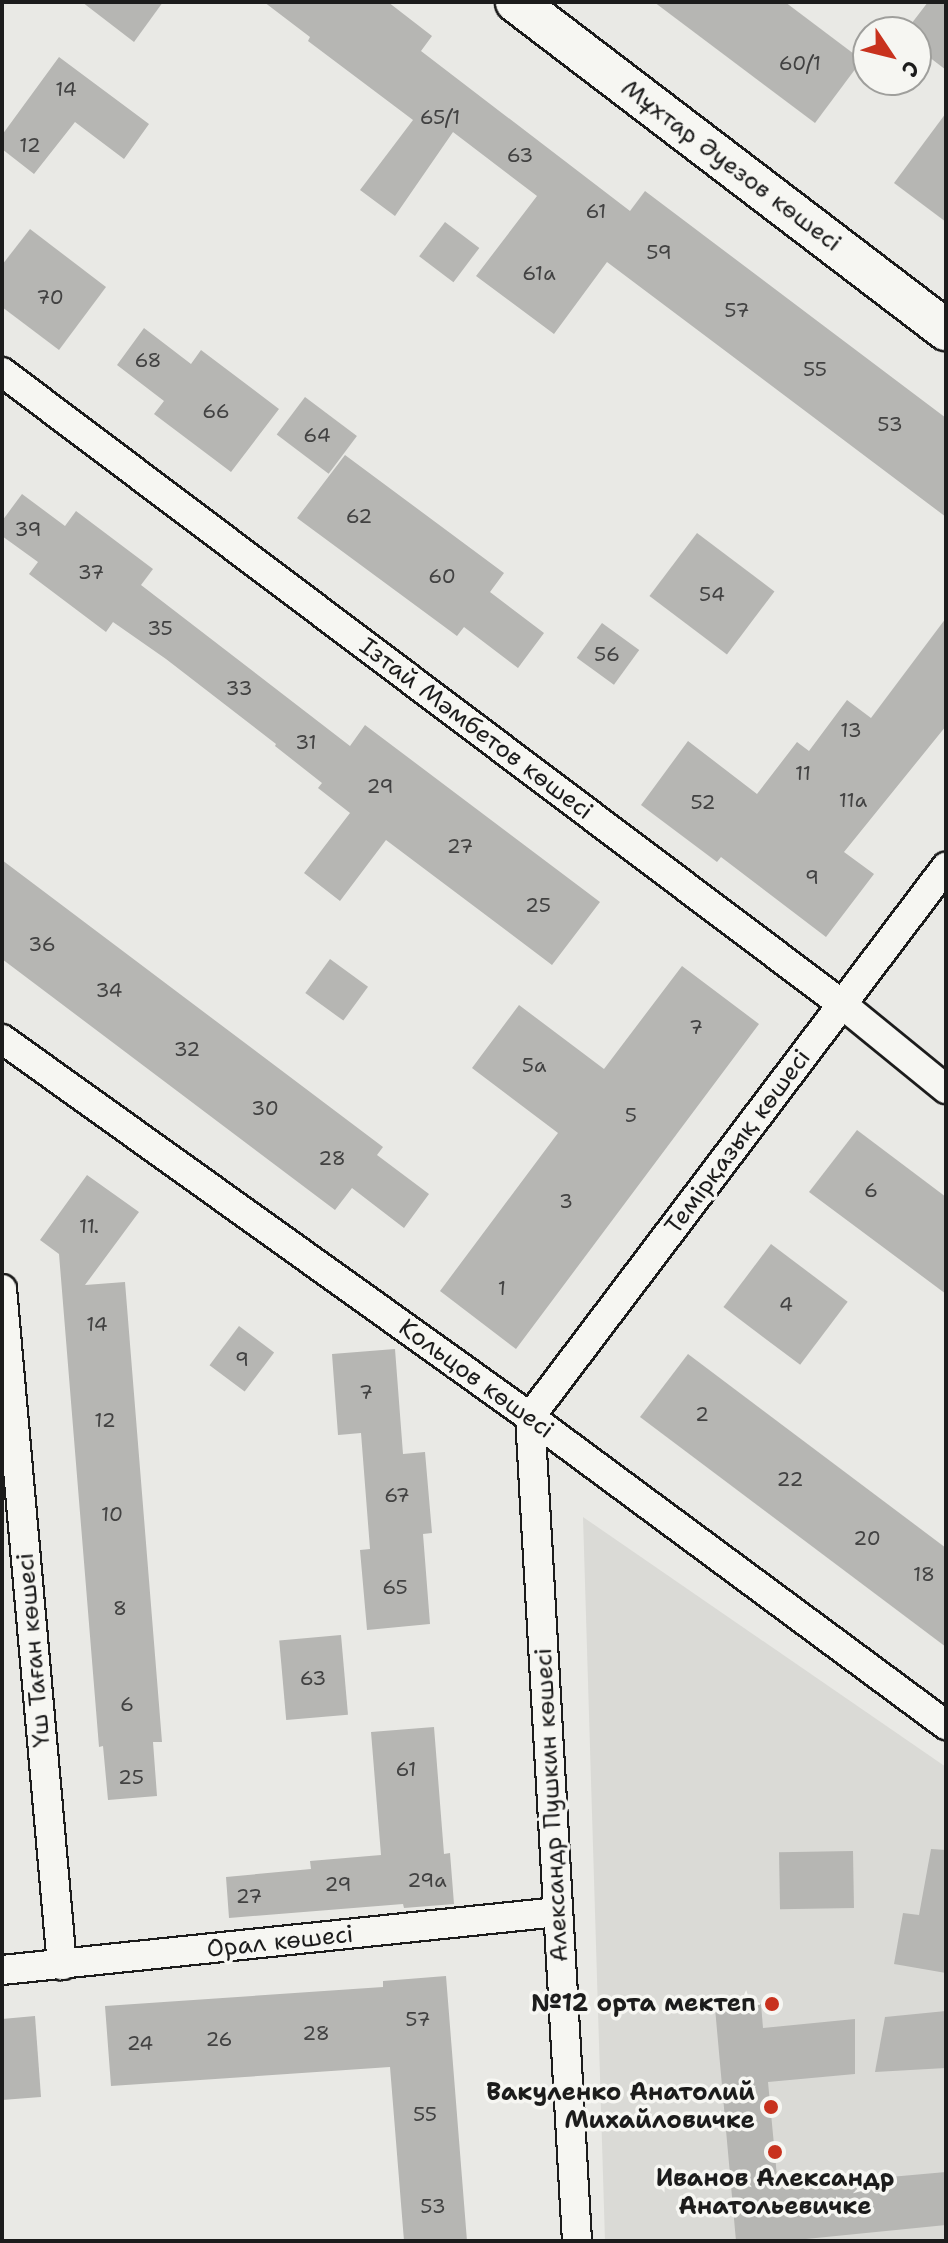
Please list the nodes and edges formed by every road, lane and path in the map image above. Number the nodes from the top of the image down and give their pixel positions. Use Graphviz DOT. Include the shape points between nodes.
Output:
graph roads {
  1 [pos="516,2"];
  2 [pos="946,330"];
  3 [pos="2,372"];
  4 [pos="946,867"];
  5 [pos="843,1005"];
  6 [pos="2,1039"];
  7 [pos="946,1089"];
  8 [pos="2,1289"];
  9 [pos="530,1417"];
  10 [pos="946,1725"];
  11 [pos="558,1912"];
  12 [pos="62,1965"];
  13 [pos="2,1970"];
  14 [pos="577,2241"];
  1 -- 2 [label="street, Мұхтар Әуезов көшесі"];
  3 -- 5 [label="street, Ізтай Мәмбетов көшесі"];
  4 -- 5 [label="street, Темірқазық көшесі"];
  5 -- 7 [label="street, Ізтай Мәмбетов көшесі"];
  5 -- 9 [label="street, Темірқазық көшесі"];
  6 -- 9 [label="street, Кольцов көшесі"];
  8 -- 12 [label="street, Үш Таған көшесі"];
  9 -- 10 [label="street, Кольцов көшесі"];
  9 -- 11 [label="street, Александр Пушкин көшесі"];
  11 -- 12 [label="street, Орал көшесі"];
  11 -- 14 [label="street, Александр Пушкин көшесі"];
  12 -- 13 [label="street, Орал көшесі"];
}
